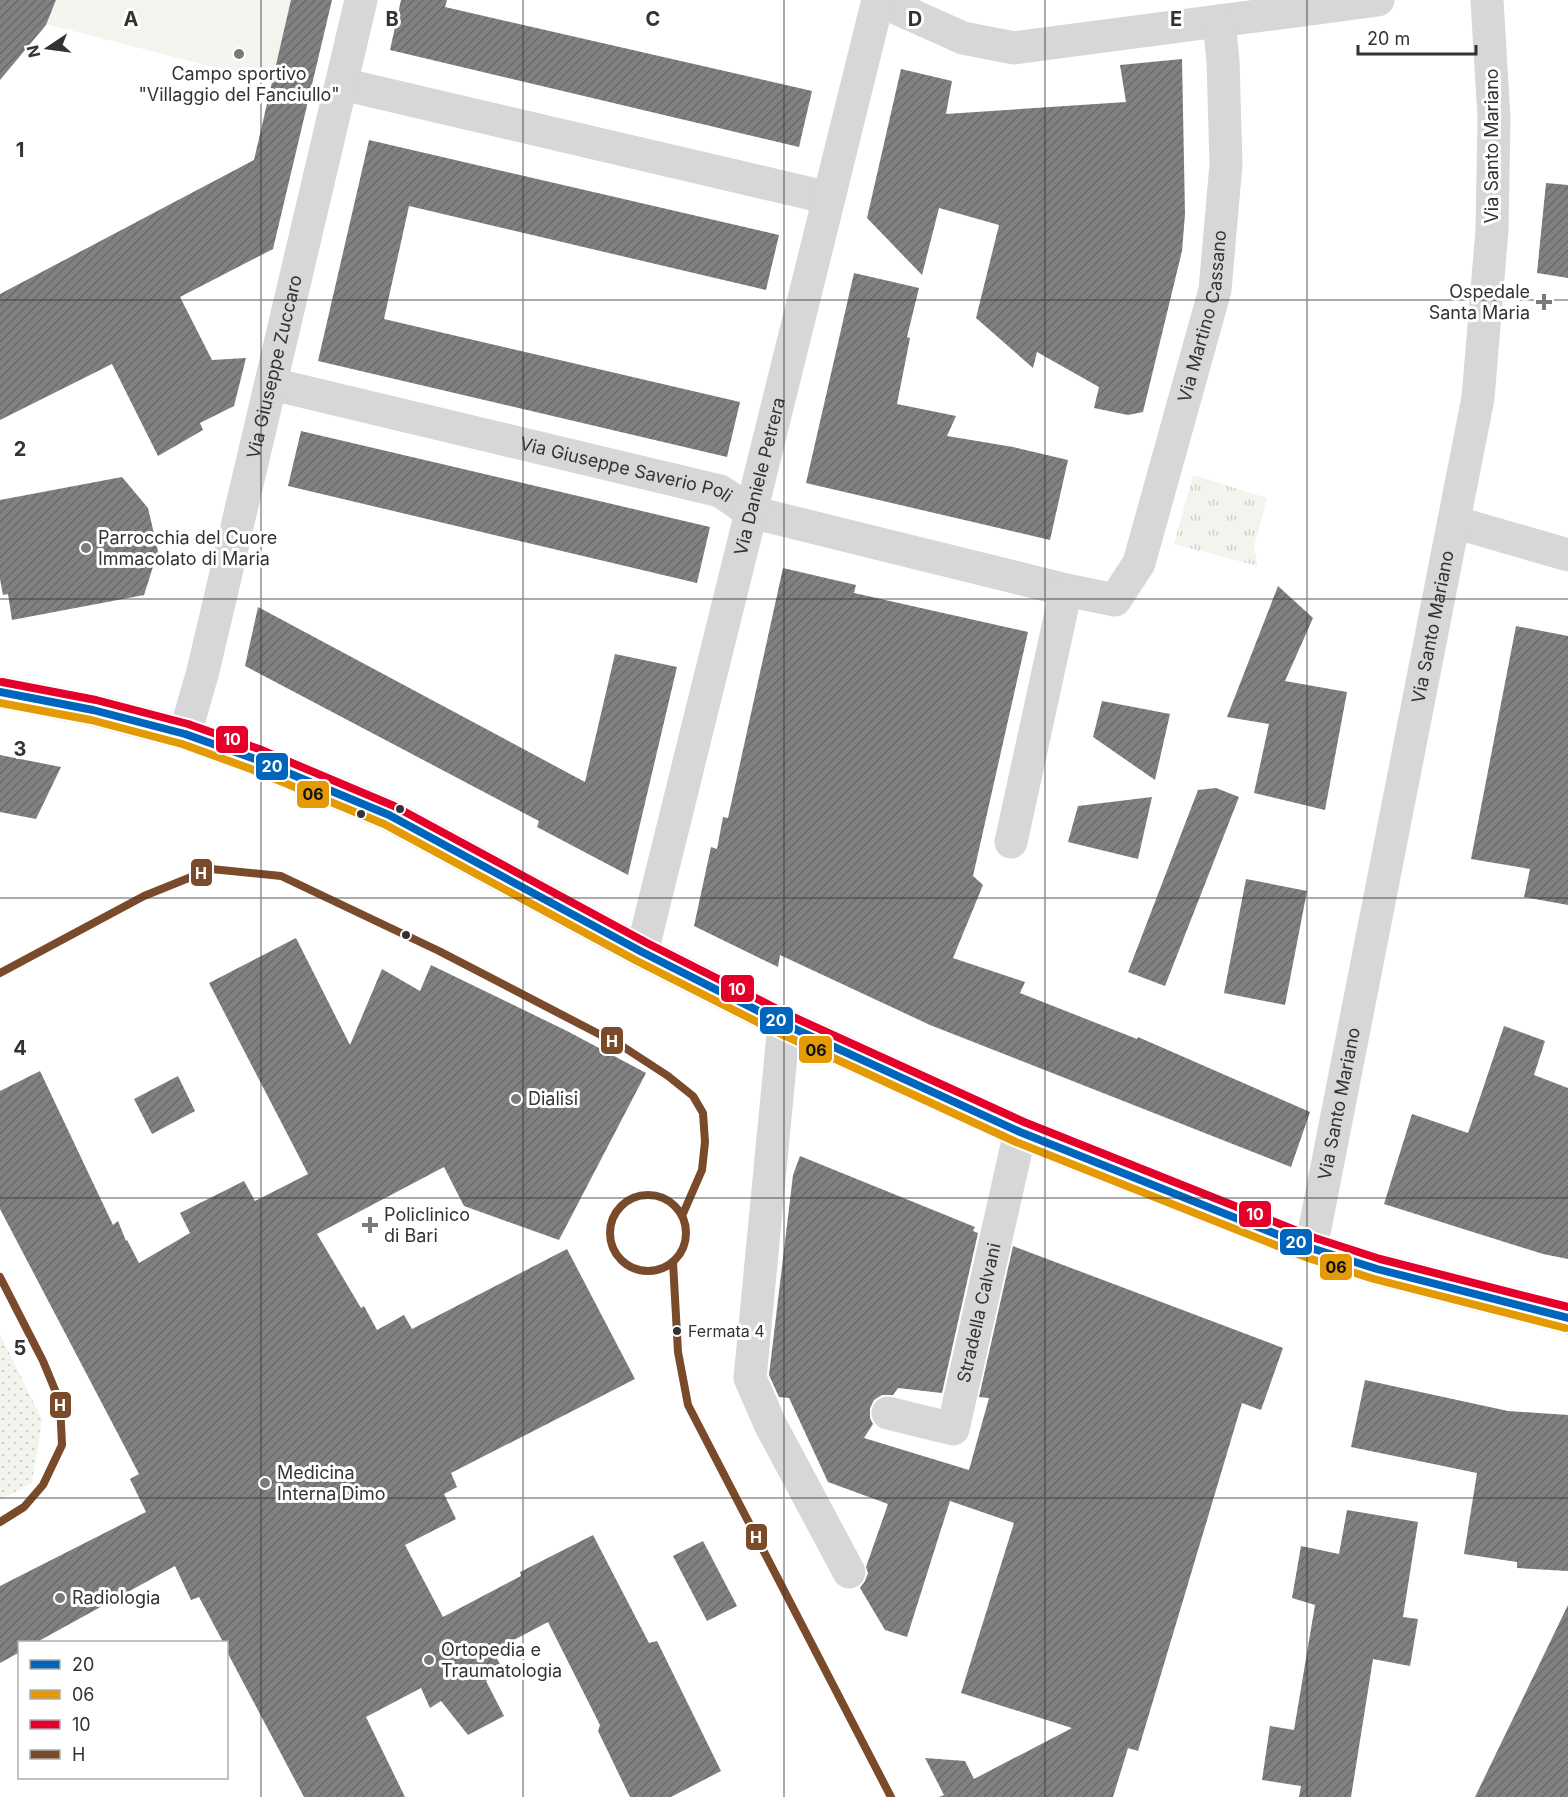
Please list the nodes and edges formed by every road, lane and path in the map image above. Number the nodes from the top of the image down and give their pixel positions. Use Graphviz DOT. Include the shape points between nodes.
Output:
graph roads {
  1 [pos="361,0"];
  2 [pos="878,0"];
  3 [pos="1378,0"];
  4 [pos="1488,0"];
  5 [pos="1219,21"];
  6 [pos="342,84"];
  7 [pos="829,198"];
  8 [pos="272,384"];
  9 [pos="752,512"];
  10 [pos="1454,522"];
  11 [pos="1568,555"];
  12 [pos="1066,590"];
  13 [pos="1115,600"];
  14 [pos="0,692"];
  15 [pos="185,734"];
  16 [pos="1011,842"];
  17 [pos="642,952"];
  18 [pos="784,1024"];
  19 [pos="1020,1132"];
  20 [pos="1311,1248"];
  21 [pos="1568,1318"];
  22 [pos="888,1413"];
  23 [pos="849,1572"];
  1 -- 6 [label="street, Via Giuseppe Zuccaro"];
  2 -- 5 [label="street" via="963,38 1014,48"];
  2 -- 7 [label="street, Via Daniele Petrera"];
  3 -- 5 [label="street"];
  4 -- 10 [label="street, Via Santo Mariano" via="1494,117 1492,230 1478,398"];
  5 -- 13 [label="street, Via Martino Cassano" via="1226,164 1215,290 1139,563"];
  6 -- 7 [label="street"];
  6 -- 8 [label="street, Via Giuseppe Zuccaro"];
  7 -- 9 [label="street, Via Daniele Petrera"];
  8 -- 9 [label="street, Via Giuseppe Saverio Poli" via="720,491"];
  8 -- 15 [label="street, Via Giuseppe Zuccaro"];
  9 -- 12 [label="street, Via Giuseppe Saverio Poli"];
  9 -- 17 [label="street, Via Daniele Petrera"];
  10 -- 11 [label="street"];
  10 -- 20 [label="street, Via Santo Mariano"];
  12 -- 13 [label="street, Via Giuseppe Saverio Poli"];
  12 -- 16 [label="street"];
  14 -- 15 [label="street" via="93,710"];
  15 -- 17 [label="street" via="389,815"];
  17 -- 18 [label="street"];
  18 -- 19 [label="street"];
  18 -- 23 [label="street" via="750,1378 770,1424"];
  19 -- 20 [label="street"];
  19 -- 22 [label="street, Stradella Calvani" via="953,1430"];
  20 -- 21 [label="street"];
}
